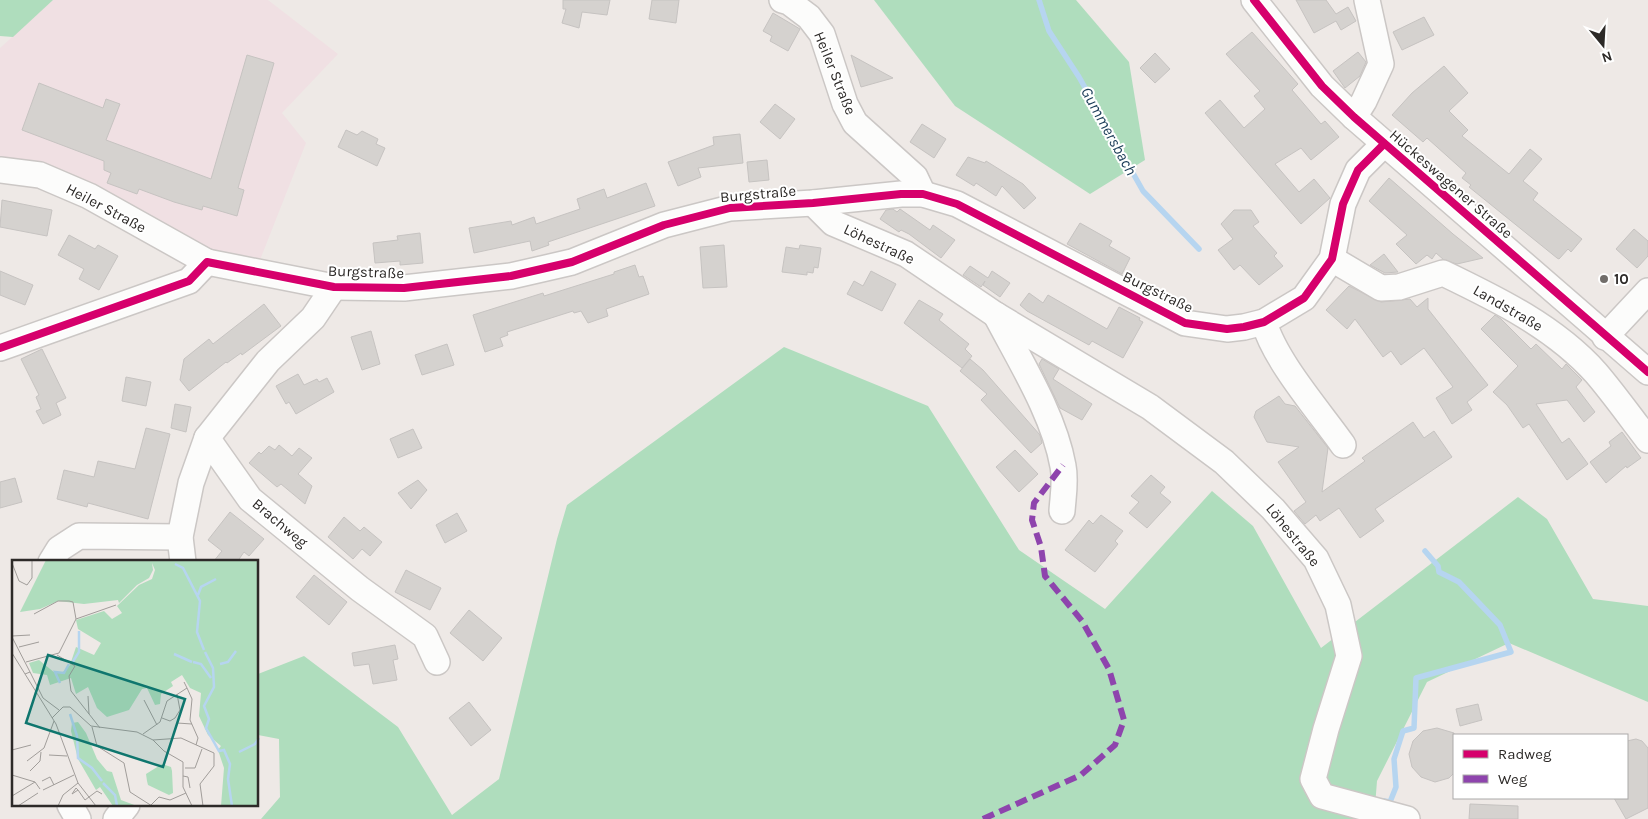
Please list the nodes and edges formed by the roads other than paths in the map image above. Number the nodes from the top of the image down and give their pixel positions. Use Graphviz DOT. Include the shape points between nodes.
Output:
graph roads {
  1 [pos="782,0"];
  2 [pos="1254,0"];
  3 [pos="1367,0"];
  4 [pos="1354,117"];
  5 [pos="1384,144"];
  6 [pos="0,170"];
  7 [pos="923,194"];
  8 [pos="813,203"];
  9 [pos="1332,259"];
  10 [pos="206,262"];
  11 [pos="334,287"];
  12 [pos="1648,291"];
  13 [pos="996,315"];
  14 [pos="1264,322"];
  15 [pos="1605,337"];
  16 [pos="0,348"];
  17 [pos="1648,372"];
  18 [pos="208,438"];
  19 [pos="1648,440"];
  20 [pos="1343,445"];
  21 [pos="1062,512"];
  22 [pos="181,549"];
  23 [pos="52,560"];
  24 [pos="437,662"];
  25 [pos="71,806"];
  26 [pos="126,806"];
  27 [pos="78,819"];
  28 [pos="116,819"];
  29 [pos="1407,819"];
  1 -- 7 [label="street, Heiler Straße" via="809,17 822,34 845,104 855,123 916,176"];
  2 -- 4 [label="street, Hückeswagener Straße" via="1322,86"];
  3 -- 4 [label="street" via="1381,64"];
  4 -- 5 [label="street, Hückeswagener Straße"];
  5 -- 9 [label="street, Burgstraße" via="1358,170 1343,204"];
  5 -- 15 [label="street, Hückeswagener Straße"];
  6 -- 10 [label="street, Heiler Straße" via="40,175 89,196"];
  7 -- 8 [label="street, Burgstraße"];
  7 -- 14 [label="street, Burgstraße" via="957,204 1185,323 1227,329"];
  8 -- 11 [label="street, Burgstraße" via="730,208 664,224 572,262 511,276 404,288"];
  8 -- 13 [label="street, Löhestraße" via="833,222 906,254"];
  9 -- 14 [label="street, Burgstraße" via="1304,298"];
  9 -- 19 [label="street, Landstraße" via="1381,288 1399,287 1442,273 1495,299 1552,334 1595,372"];
  10 -- 11 [label="street, Burgstraße"];
  10 -- 16 [label="street" via="189,281"];
  11 -- 18 [label="street, Burgstraße" via="313,318 268,361"];
  12 -- 15 [label="street"];
  13 -- 21 [label="street, Löhestraße" via="1039,396 1058,448 1065,481"];
  13 -- 29 [label="street, Löhestraße" via="1150,408 1224,462 1273,508 1316,559 1338,605 1349,656 1314,779 1322,796"];
  14 -- 20 [label="street" via="1278,354"];
  15 -- 17 [label="street, Hückeswagener Straße"];
  18 -- 22 [label="street" via="191,483"];
  18 -- 24 [label="street, Brachweg" via="250,498 360,589 425,636"];
  22 -- 23 [label="street" via="80,536 60,549"];
  25 -- 27 [label="street"];
  26 -- 28 [label="street"];
}
